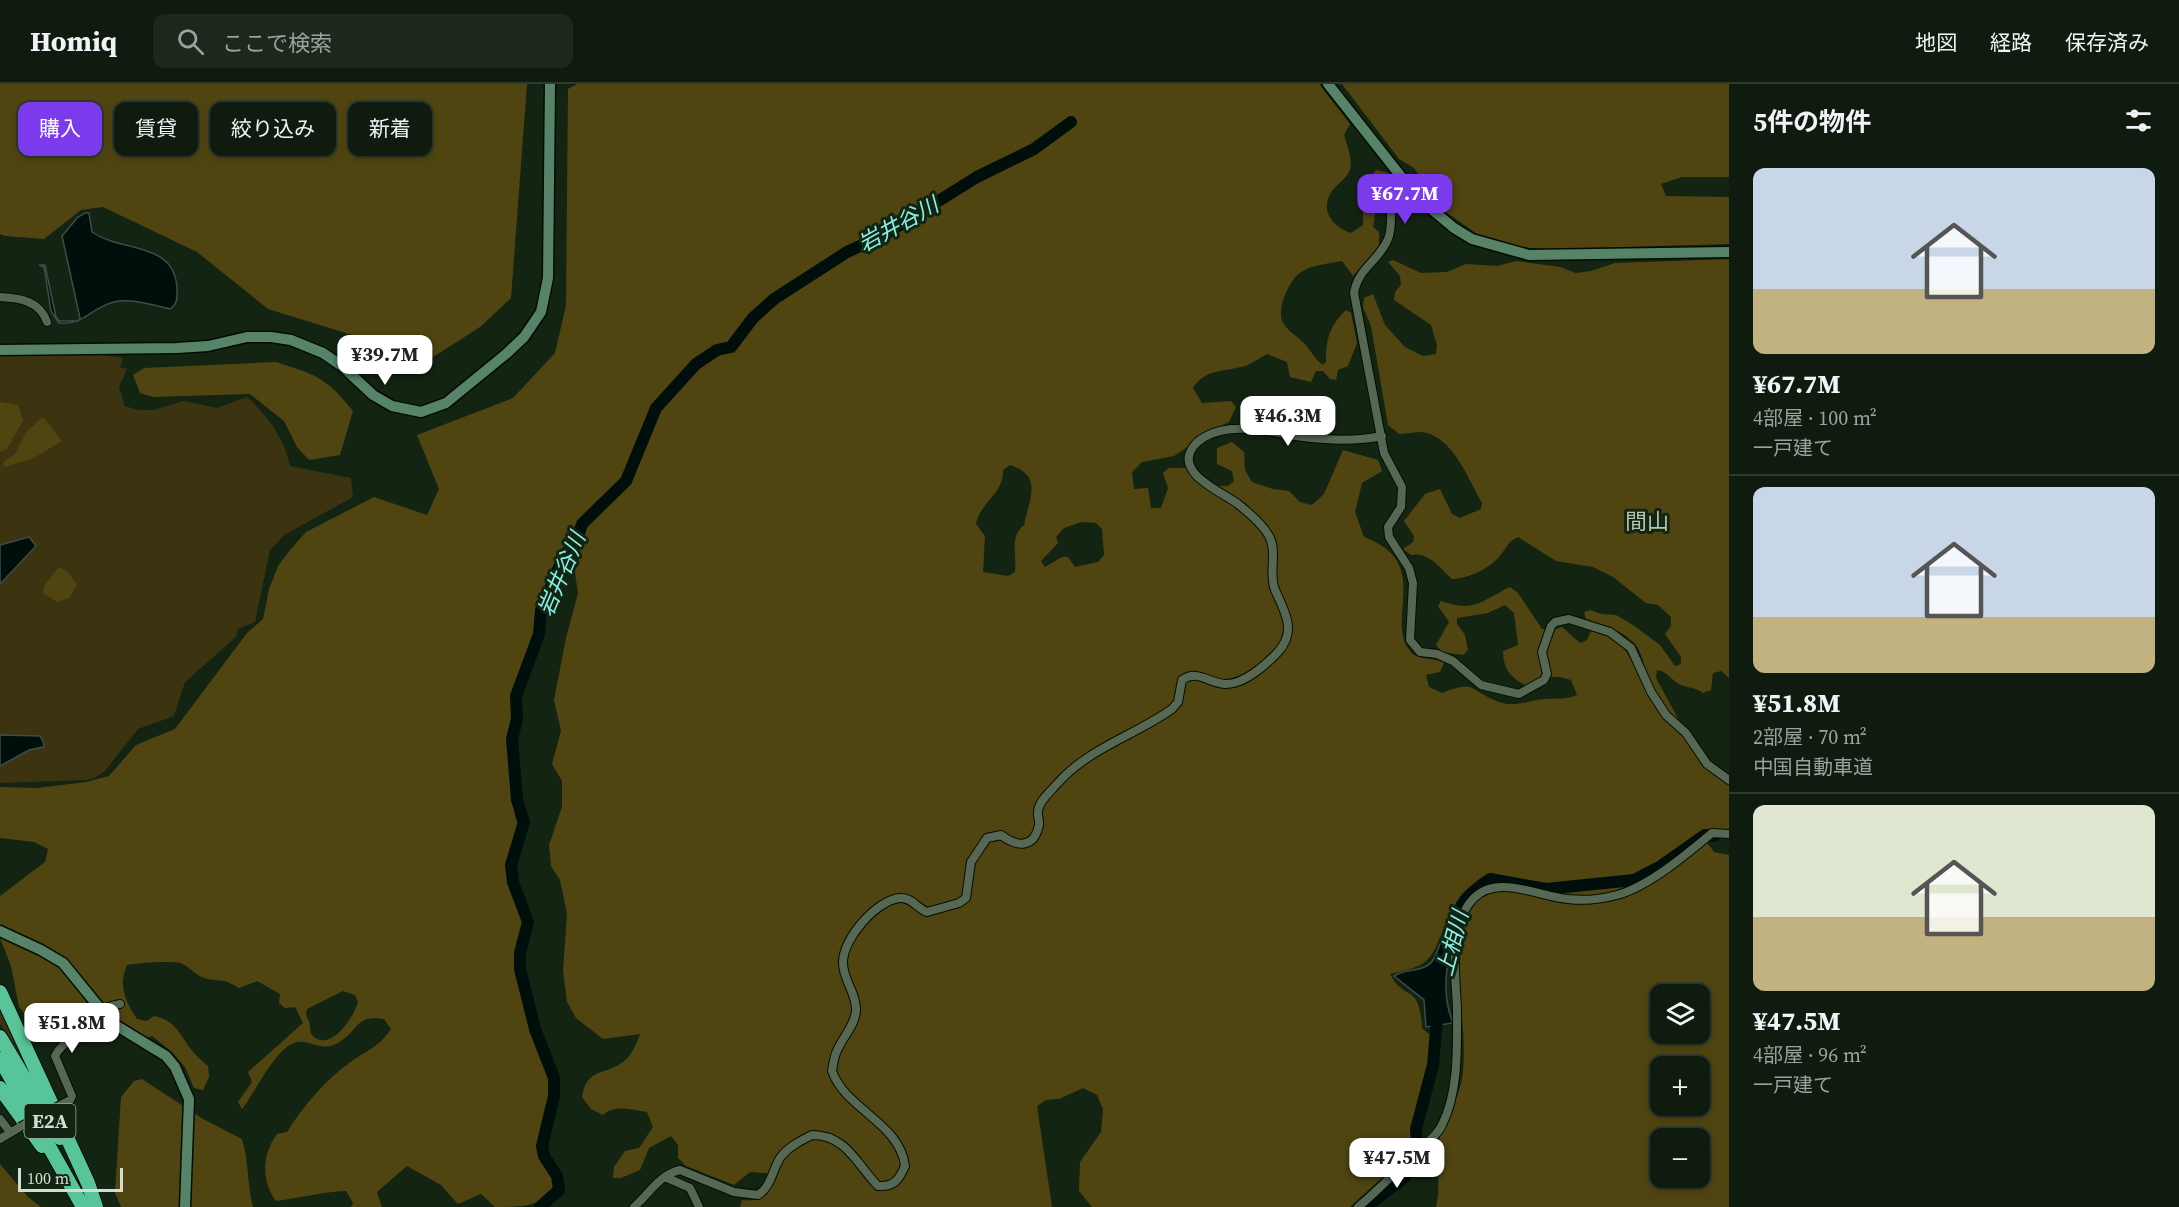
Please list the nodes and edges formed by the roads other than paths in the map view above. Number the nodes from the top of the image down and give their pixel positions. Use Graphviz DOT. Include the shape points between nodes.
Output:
graph roads {
  1 [pos="550,84"];
  2 [pos="1328,84"];
  3 [pos="1399,177"];
  4 [pos="1729,252"];
  5 [pos="0,297"];
  6 [pos="47,322"];
  7 [pos="0,350"];
  8 [pos="1382,436"];
  9 [pos="1729,780"];
  10 [pos="1729,834"];
  11 [pos="0,931"];
  12 [pos="0,992"];
  13 [pos="120,1004"];
  14 [pos="102,1011"];
  15 [pos="0,1037"];
  16 [pos="0,1059"];
  17 [pos="0,1088"];
  18 [pos="0,1119"];
  19 [pos="10,1132"];
  20 [pos="0,1139"];
  21 [pos="665,1177"];
  22 [pos="638,1206"];
  23 [pos="79,1207"];
  24 [pos="83,1207"];
  25 [pos="96,1207"];
  26 [pos="185,1207"];
  27 [pos="699,1207"];
  28 [pos="1358,1207"];
  1 -- 7 [label="street" via="548,278 541,312 524,337 446,403 421,412 392,406 322,353 291,340 271,337 177,348"];
  2 -- 3 [label="street"];
  3 -- 4 [label="street" via="1426,206 1472,239 1529,255"];
  3 -- 8 [label="street" via="1393,187 1392,230 1359,274 1354,292"];
  5 -- 6 [label="street" via="30,303 44,312"];
  8 -- 9 [label="street" via="1387,463 1402,487 1401,507 1388,527 1389,537 1409,568 1413,583 1409,632 1414,648 1453,660 1480,685 1519,694 1547,674 1542,652 1555,622 1569,619 1610,632 1631,648 1666,715 1686,733 1707,764"];
  8 -- 21 [label="street" via="1363,441 1231,429 1195,443 1189,452 1194,472 1240,505 1271,538 1274,586 1290,626 1285,642 1261,667 1238,682 1228,684 1195,674 1187,676 1172,709 1078,762 1044,799 1038,810 1040,823 1026,844 1013,844 1001,835 987,838 971,862 966,898 959,903 927,912 902,897 889,900 879,905 847,943 843,969 856,1012 836,1052 832,1071 844,1093 897,1143 905,1166 899,1179 889,1186 878,1186 850,1151 821,1135 812,1135 789,1148 776,1166 767,1190 758,1195 734,1192 680,1170"];
  10 -- 28 [label="street" via="1712,833 1640,886 1618,895 1570,900 1507,886 1491,888 1473,899 1461,923 1453,966 1457,1009 1452,1101 1442,1127 1431,1140"];
  11 -- 14 [label="street" via="63,963"];
  12 -- 25 [label="highway"];
  13 -- 14 [label="street"];
  14 -- 19 [label="street, bridge" via="75,1033 56,1056 72,1096 70,1100"];
  14 -- 26 [label="street" via="112,1023 166,1056 184,1082 190,1125"];
  15 -- 25 [label="highway, E2A"];
  16 -- 24 [label="highway, E2A"];
  17 -- 23 [label="highway"];
  18 -- 19 [label="street"];
  19 -- 20 [label="street"];
  21 -- 22 [label="street"];
  21 -- 27 [label="street" via="690,1188"];
}
